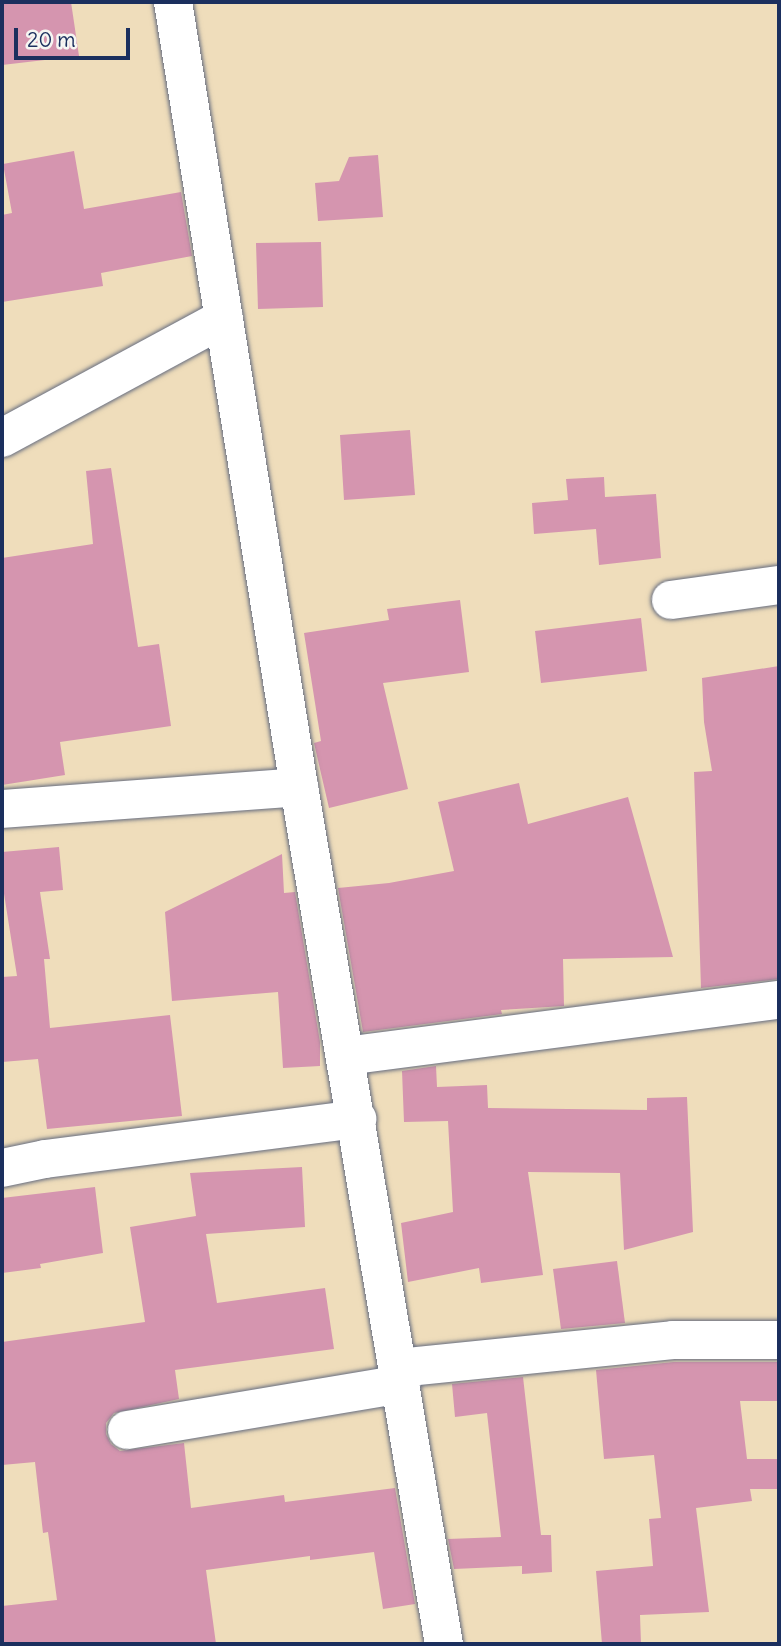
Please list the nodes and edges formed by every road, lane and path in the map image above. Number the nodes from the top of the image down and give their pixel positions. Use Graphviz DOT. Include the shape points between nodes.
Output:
graph roads {
  1 [pos="173,2"];
  2 [pos="224,318"];
  3 [pos="2,438"];
  4 [pos="779,585"];
  5 [pos="671,600"];
  6 [pos="299,788"];
  7 [pos="2,809"];
  8 [pos="779,1000"];
  9 [pos="346,1056"];
  10 [pos="357,1119"];
  11 [pos="2,1168"];
  12 [pos="779,1340"];
  13 [pos="399,1376"];
  14 [pos="127,1430"];
  15 [pos="444,1644"];
  1 -- 2 [label="street"];
  2 -- 3 [label="street"];
  2 -- 6 [label="street"];
  4 -- 5 [label="street"];
  6 -- 7 [label="street"];
  6 -- 9 [label="street"];
  8 -- 9 [label="street"];
  9 -- 10 [label="street"];
  10 -- 11 [label="street"];
  10 -- 13 [label="street"];
  12 -- 13 [label="street" via="673,1340"];
  13 -- 14 [label="street"];
  13 -- 15 [label="street"];
}
